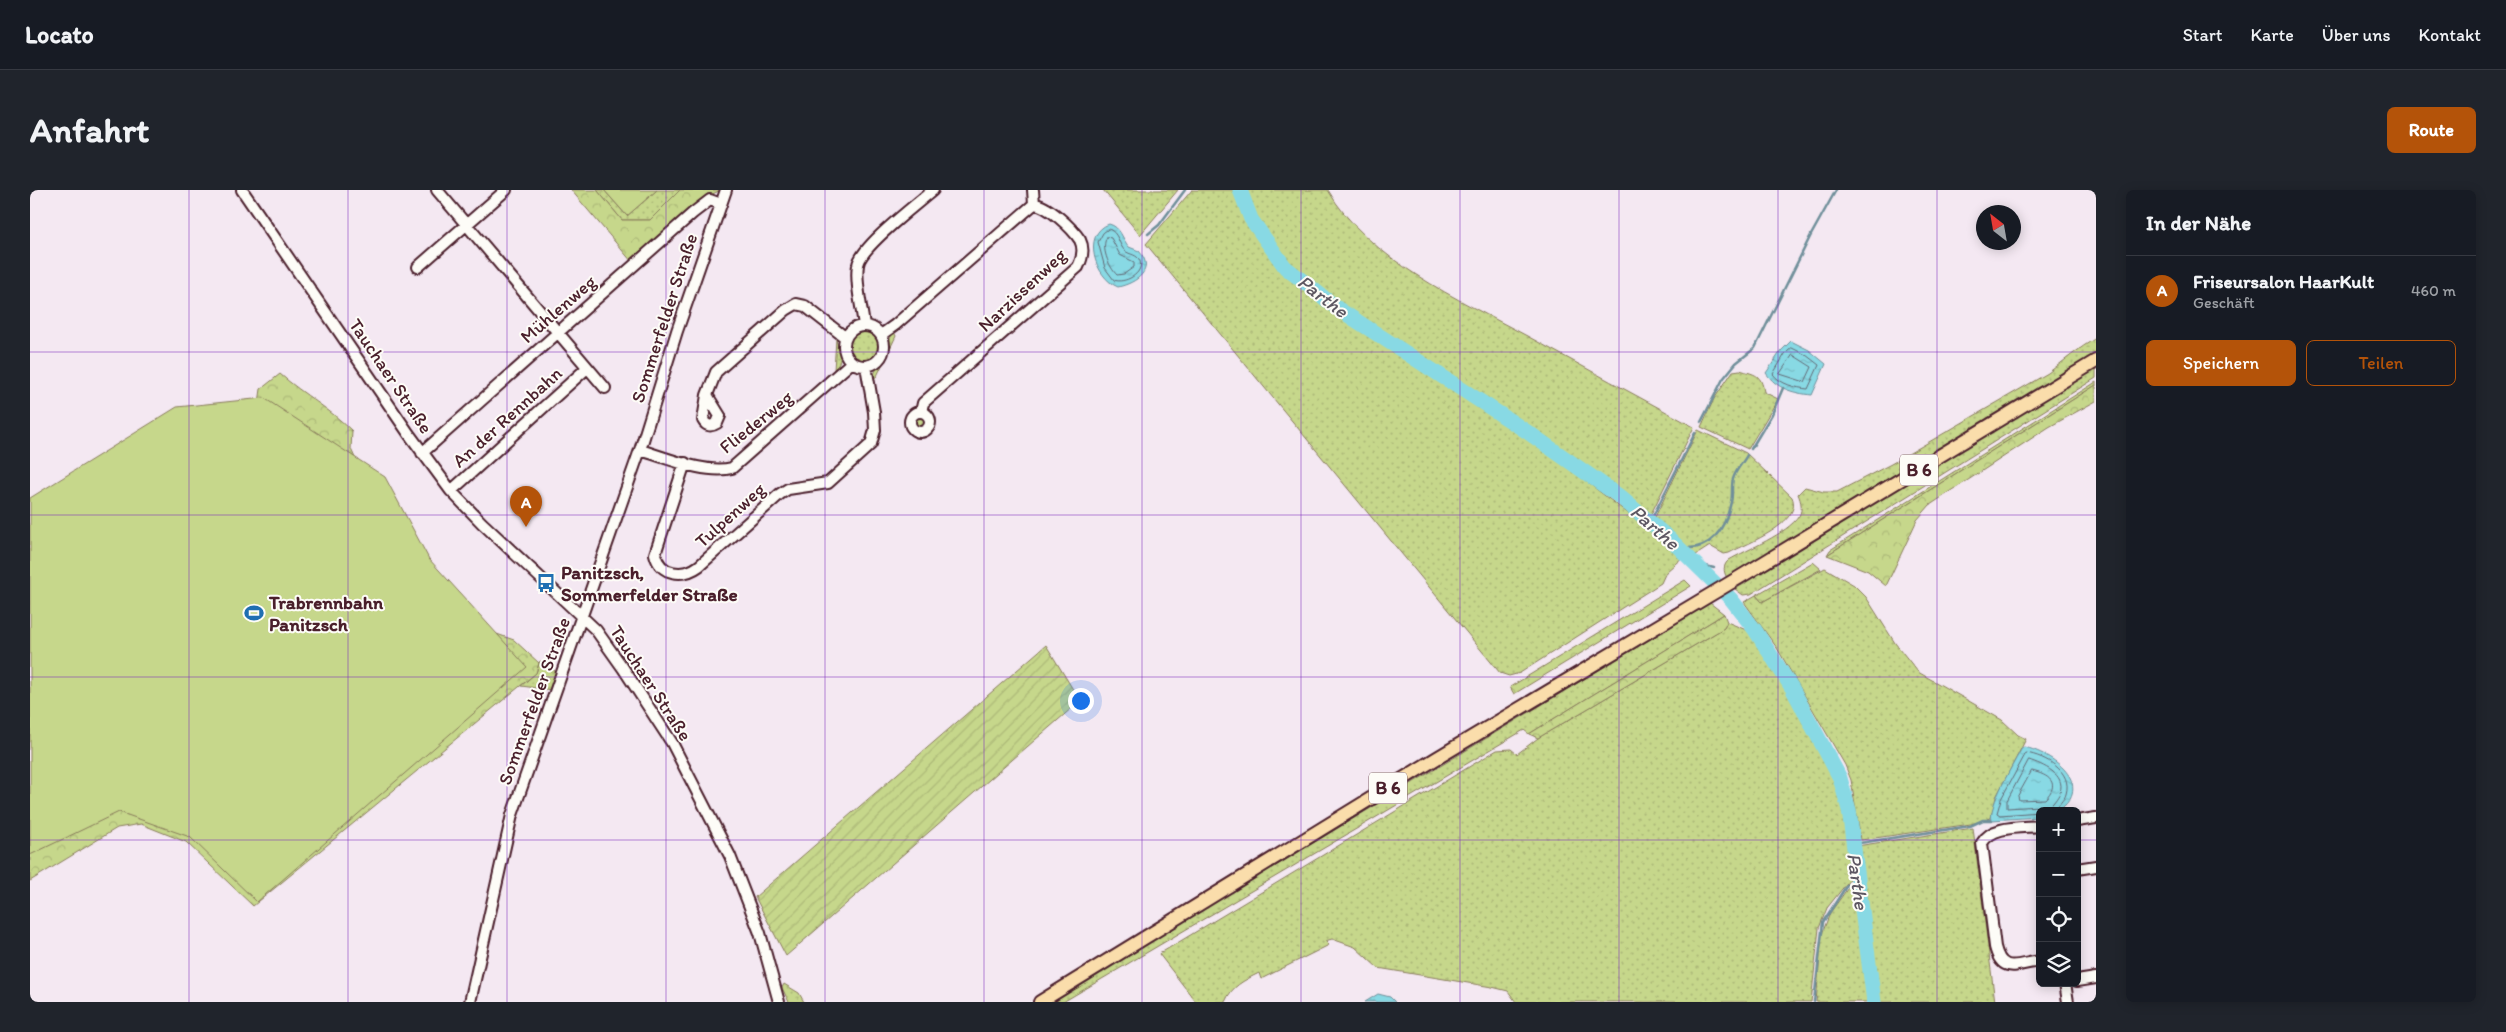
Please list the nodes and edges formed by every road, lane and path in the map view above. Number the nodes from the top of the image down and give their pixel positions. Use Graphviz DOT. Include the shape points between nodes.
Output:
graph roads {
  1 [pos="242,190"];
  2 [pos="437,190"];
  3 [pos="506,190"];
  4 [pos="726,190"];
  5 [pos="933,190"];
  6 [pos="1033,190"];
  7 [pos="721,204"];
  8 [pos="1034,204"];
  9 [pos="466,223"];
  10 [pos="418,267"];
  11 [pos="864,326"];
  12 [pos="558,332"];
  13 [pos="881,335"];
  14 [pos="846,338"];
  15 [pos="2096,361"];
  16 [pos="852,362"];
  17 [pos="866,366"];
  18 [pos="587,368"];
  19 [pos="605,388"];
  20 [pos="707,395"];
  21 [pos="921,412"];
  22 [pos="640,450"];
  23 [pos="422,453"];
  24 [pos="685,463"];
  25 [pos="451,491"];
  26 [pos="583,617"];
  27 [pos="2096,818"];
  28 [pos="2081,820"];
  29 [pos="2036,827"];
  30 [pos="2096,866"];
  31 [pos="2081,868"];
  32 [pos="2036,962"];
  33 [pos="2096,978"];
  34 [pos="2081,980"];
  35 [pos="2066,987"];
  36 [pos="470,1002"];
  37 [pos="779,1002"];
  38 [pos="1040,1002"];
  39 [pos="2068,1002"];
  1 -- 23 [label="street, Tauchaer Straße"];
  2 -- 9 [label="street"];
  3 -- 9 [label="street"];
  4 -- 7 [label="street, Sommerfelder Straße"];
  5 -- 11 [label="street" via="860,257 857,270"];
  6 -- 8 [label="street"];
  7 -- 12 [label="street, Mühlenweg" via="710,200 693,213"];
  7 -- 22 [label="street, Sommerfelder Straße"];
  8 -- 13 [label="street"];
  8 -- 21 [label="street, Narzissenweg" via="1045,206 1080,240 1083,256 1078,267 924,403"];
  9 -- 10 [label="street"];
  9 -- 12 [label="street"];
  11 -- 13 [label="street" via="874,328"];
  11 -- 14 [label="street" via="853,329"];
  12 -- 18 [label="street"];
  12 -- 23 [label="street, Mühlenweg"];
  13 -- 17 [label="street" via="884,342 882,354"];
  14 -- 16 [label="street" via="845,353"];
  14 -- 20 [label="street" via="805,306 796,304 716,372"];
  15 -- 38 [label="main road, B 6"];
  16 -- 17 [label="street"];
  16 -- 24 [label="street, Fliederweg" via="732,468 716,469"];
  17 -- 24 [label="street, Tulpenweg" via="874,412 875,430 871,444 828,483 788,489 699,566 688,572 675,573 664,568 655,554"];
  18 -- 19 [label="street"];
  18 -- 25 [label="street, An der Rennbahn"];
  22 -- 24 [label="street, Fliederweg"];
  22 -- 26 [label="street, Sommerfelder Straße"];
  23 -- 25 [label="street, Tauchaer Straße"];
  25 -- 26 [label="street, Tauchaer Straße"];
  26 -- 36 [label="street, Sommerfelder Straße" via="512,815"];
  26 -- 37 [label="street, Tauchaer Straße" via="609,648 672,743 730,856 760,933"];
  27 -- 28 [label="street"];
  29 -- 32 [label="street" via="1993,832 1982,843 1995,947 2000,961 2010,966"];
  30 -- 31 [label="street"];
  33 -- 34 [label="street"];
  35 -- 39 [label="street"];
}
